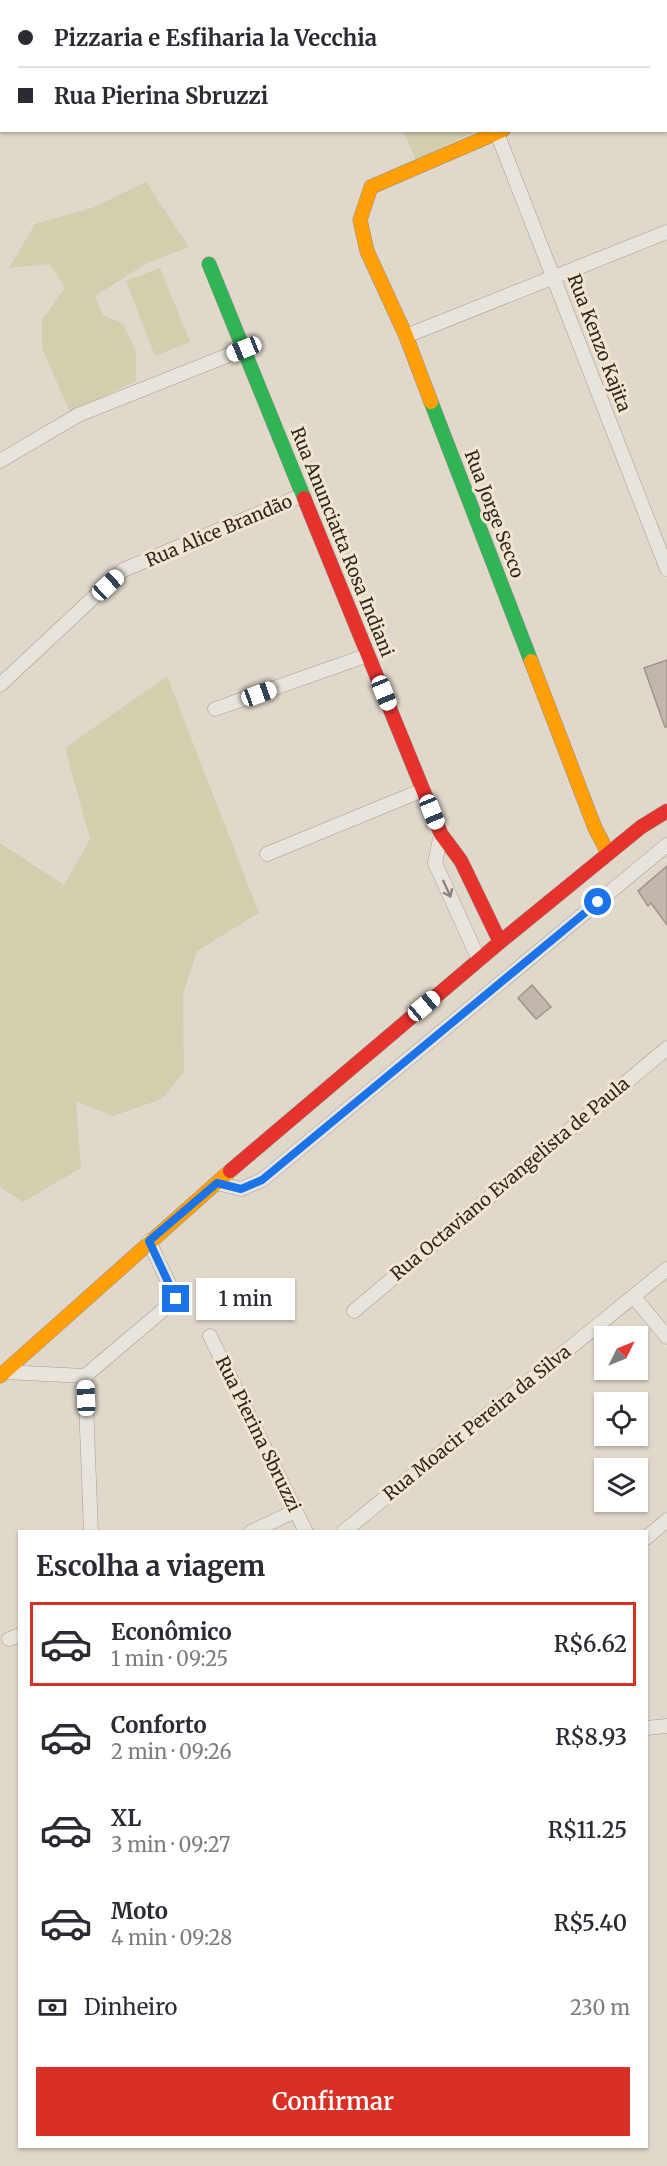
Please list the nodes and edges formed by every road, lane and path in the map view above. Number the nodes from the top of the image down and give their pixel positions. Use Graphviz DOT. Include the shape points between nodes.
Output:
graph roads {
  1 [pos="496,132"];
  2 [pos="498,132"];
  3 [pos="667,231"];
  4 [pos="209,264"];
  5 [pos="554,276"];
  6 [pos="406,336"];
  7 [pos="244,349"];
  8 [pos="0,461"];
  9 [pos="303,495"];
  10 [pos="667,569"];
  11 [pos="368,655"];
  12 [pos="0,685"];
  13 [pos="215,709"];
  14 [pos="423,790"];
  15 [pos="667,801"];
  16 [pos="667,811"];
  17 [pos="641,827"];
  18 [pos="441,834"];
  19 [pos="667,845"];
  20 [pos="608,853"];
  21 [pos="267,854"];
  22 [pos="500,942"];
  23 [pos="479,960"];
  24 [pos="667,1048"];
  25 [pos="217,1183"];
  26 [pos="149,1241"];
  27 [pos="667,1269"];
  28 [pos="634,1297"];
  29 [pos="354,1311"];
  30 [pos="210,1336"];
  31 [pos="667,1337"];
  32 [pos="2,1374"];
  33 [pos="85,1376"];
  34 [pos="295,1511"];
  35 [pos="667,1521"];
  36 [pos="91,1530"];
  37 [pos="255,1530"];
  38 [pos="305,1530"];
  39 [pos="345,1530"];
  40 [pos="648,1536"];
  41 [pos="667,1726"];
  42 [pos="648,1728"];
  1 -- 6 [label="street, Rua Jorge Secco" via="371,187 360,220 364,241"];
  2 -- 5 [label="street, Rua Kenzo Kajita"];
  3 -- 5 [label="street"];
  4 -- 7 [label="street, Rua Anunciatta Rosa Indiani"];
  5 -- 6 [label="street"];
  5 -- 10 [label="street, Rua Kenzo Kajita"];
  6 -- 20 [label="street, Rua Jorge Secco" via="595,828"];
  7 -- 8 [label="street" via="78,415"];
  7 -- 9 [label="street, Rua Anunciatta Rosa Indiani"];
  9 -- 11 [label="street, Rua Anunciatta Rosa Indiani"];
  9 -- 12 [label="street, Rua Alice Brandão" via="123,570"];
  11 -- 13 [label="street"];
  11 -- 14 [label="street, Rua Anunciatta Rosa Indiani"];
  14 -- 18 [label="street, Rua Anunciatta Rosa Indiani"];
  14 -- 21 [label="street"];
  15 -- 17 [label="street"];
  16 -- 17 [label="street"];
  17 -- 20 [label="street"];
  18 -- 22 [label="street, Rua Anunciatta Rosa Indiani" via="461,861"];
  18 -- 23 [label="street, one-way" via="435,863"];
  19 -- 25 [label="street" via="262,1180 241,1189"];
  20 -- 22 [label="street"];
  22 -- 23 [label="street"];
  23 -- 25 [label="street"];
  24 -- 29 [label="street, Rua Octaviano Evangelista de Paula"];
  25 -- 26 [label="street"];
  26 -- 32 [label="street"];
  26 -- 33 [label="street" via="176,1299"];
  27 -- 28 [label="street, Rua Moacir Pereira da Silva"];
  28 -- 31 [label="street"];
  28 -- 39 [label="street, Rua Moacir Pereira da Silva"];
  30 -- 34 [label="street, Rua Pierina Sbruzzi"];
  32 -- 33 [label="street"];
  33 -- 36 [label="street"];
  34 -- 37 [label="street"];
  34 -- 38 [label="street, Rua Pierina Sbruzzi"];
  35 -- 40 [label="street"];
  41 -- 42 [label="street"];
}
